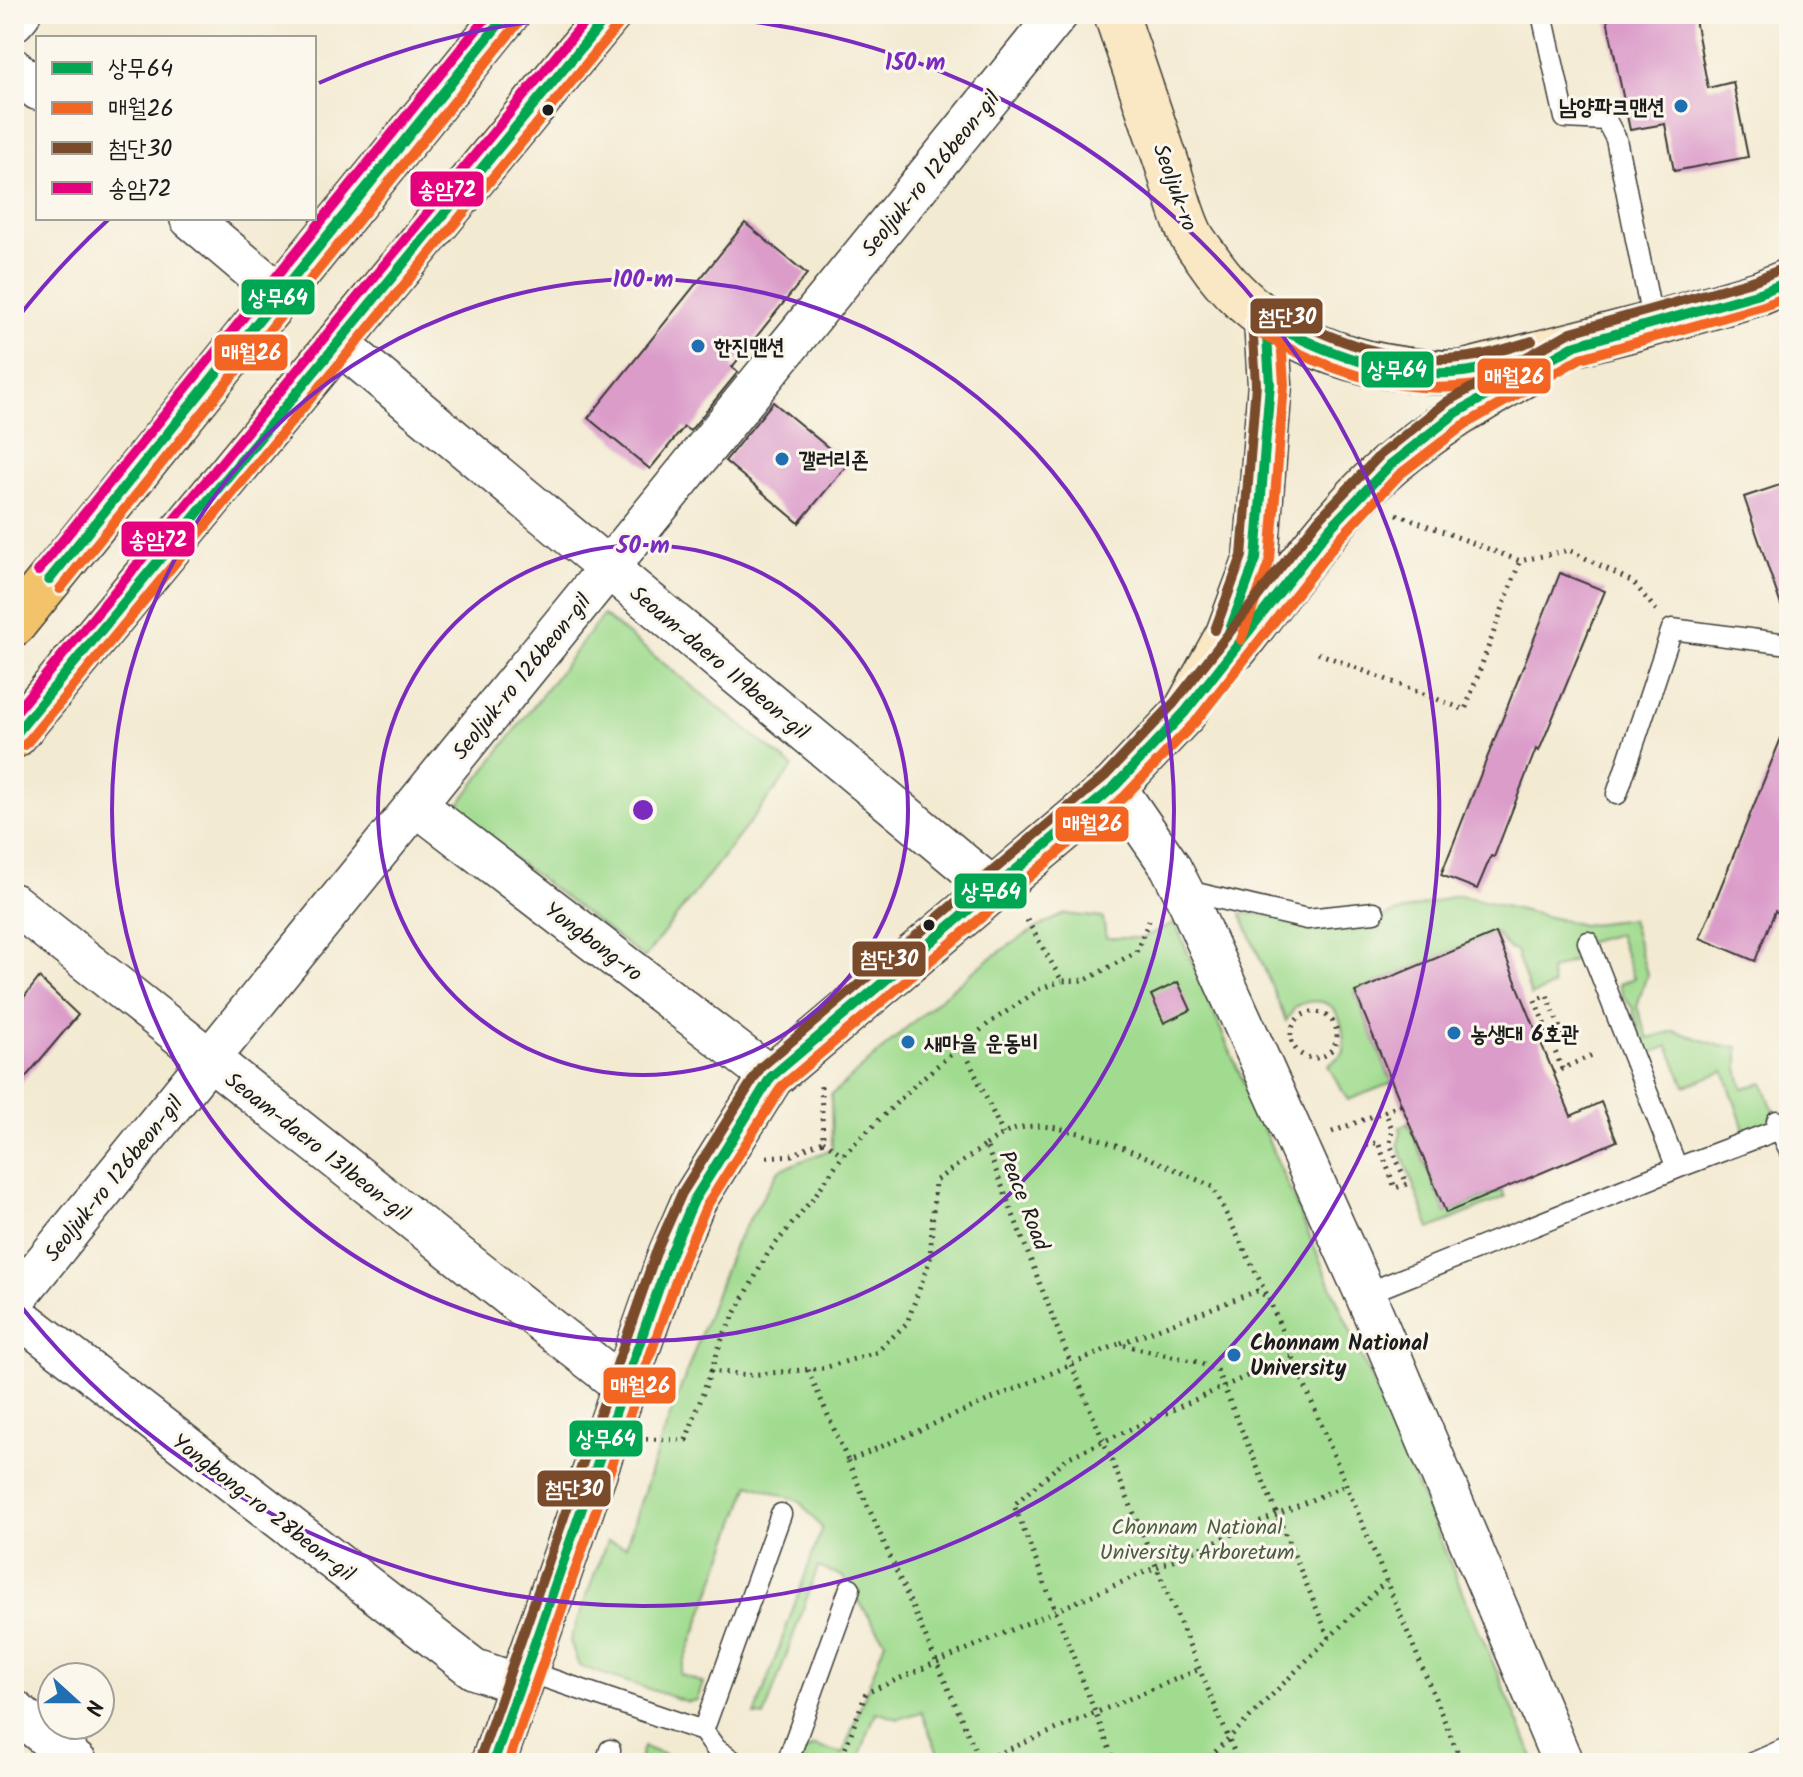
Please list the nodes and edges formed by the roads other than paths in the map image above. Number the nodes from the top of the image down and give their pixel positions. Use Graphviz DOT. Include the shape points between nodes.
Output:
graph roads {
  1 [pos="20,14"];
  2 [pos="507,14"];
  3 [pos="609,14"];
  4 [pos="1058,14"];
  5 [pos="1116,14"];
  6 [pos="1542,14"];
  7 [pos="14,21"];
  8 [pos="14,69"];
  9 [pos="36,88"];
  10 [pos="192,220"];
  11 [pos="1789,281"];
  12 [pos="281,295"];
  13 [pos="1266,321"];
  14 [pos="1653,324"];
  15 [pos="337,342"];
  16 [pos="1576,345"];
  17 [pos="608,569"];
  18 [pos="14,624"];
  19 [pos="1789,644"];
  20 [pos="1185,712"];
  21 [pos="14,736"];
  22 [pos="1115,786"];
  23 [pos="1617,794"];
  24 [pos="416,805"];
  25 [pos="994,889"];
  26 [pos="1183,890"];
  27 [pos="14,904"];
  28 [pos="1374,912"];
  29 [pos="1588,942"];
  30 [pos="209,1060"];
  31 [pos="771,1077"];
  32 [pos="1789,1150"];
  33 [pos="1677,1168"];
  34 [pos="1365,1294"];
  35 [pos="14,1300"];
  36 [pos="14,1313"];
  37 [pos="624,1387"];
  38 [pos="781,1514"];
  39 [pos="850,1588"];
  40 [pos="524,1678"];
  41 [pos="14,1710"];
  42 [pos="703,1731"];
  43 [pos="1789,1747"];
  44 [pos="77,1763"];
  45 [pos="493,1763"];
  46 [pos="736,1763"];
  47 [pos="787,1763"];
  48 [pos="1563,1763"];
  49 [pos="1753,1763"];
  1 -- 7 [label="street"];
  2 -- 12 [label="main road"];
  3 -- 15 [label="main road"];
  4 -- 17 [label="street, Seoljuk-ro 126beon-gil"];
  5 -- 13 [label="main road, Seoljuk-ro" via="1190,233 1238,298"];
  6 -- 14 [label="lane" via="1565,118 1606,120 1616,139"];
  8 -- 9 [label="street"];
  10 -- 12 [label="street"];
  11 -- 14 [label="main road, Seoljuk-ro"];
  12 -- 18 [label="main road"];
  13 -- 16 [label="main road, Seoljuk-ro" via="1335,354 1430,373 1461,373"];
  13 -- 20 [label="main road" via="1270,384 1256,559 1228,634"];
  14 -- 16 [label="main road, Seoljuk-ro"];
  15 -- 17 [label="street, Seoam-daero 119beon-gil"];
  15 -- 21 [label="main road"];
  16 -- 20 [label="main road" via="1456,413 1390,465 1329,529"];
  17 -- 24 [label="street, Seoljuk-ro 126beon-gil"];
  17 -- 25 [label="street, Seoam-daero 119beon-gil"];
  19 -- 23 [label="lane" via="1672,629"];
  20 -- 22 [label="main road"];
  22 -- 25 [label="main road"];
  22 -- 26 [label="street"];
  24 -- 30 [label="street, Seoljuk-ro 126beon-gil"];
  24 -- 31 [label="street, Yongbong-ro"];
  25 -- 31 [label="main road"];
  26 -- 28 [label="lane" via="1307,919"];
  26 -- 34 [label="street"];
  27 -- 30 [label="street, Seoam-daero 131beon-gil"];
  29 -- 33 [label="lane"];
  30 -- 35 [label="street, Seoljuk-ro 126beon-gil"];
  30 -- 37 [label="street, Seoam-daero 131beon-gil"];
  31 -- 37 [label="main road" via="694,1200"];
  32 -- 33 [label="lane" via="1778,1125"];
  33 -- 34 [label="lane"];
  34 -- 48 [label="street"];
  36 -- 40 [label="street, Yongbong-ro 28beon-gil" via="474,1669"];
  37 -- 40 [label="main road"];
  38 -- 42 [label="lane"];
  39 -- 47 [label="lane"];
  40 -- 42 [label="lane"];
  40 -- 45 [label="main road"];
  41 -- 44 [label="street"];
  42 -- 46 [label="lane"];
  43 -- 49 [label="lane"];
}
